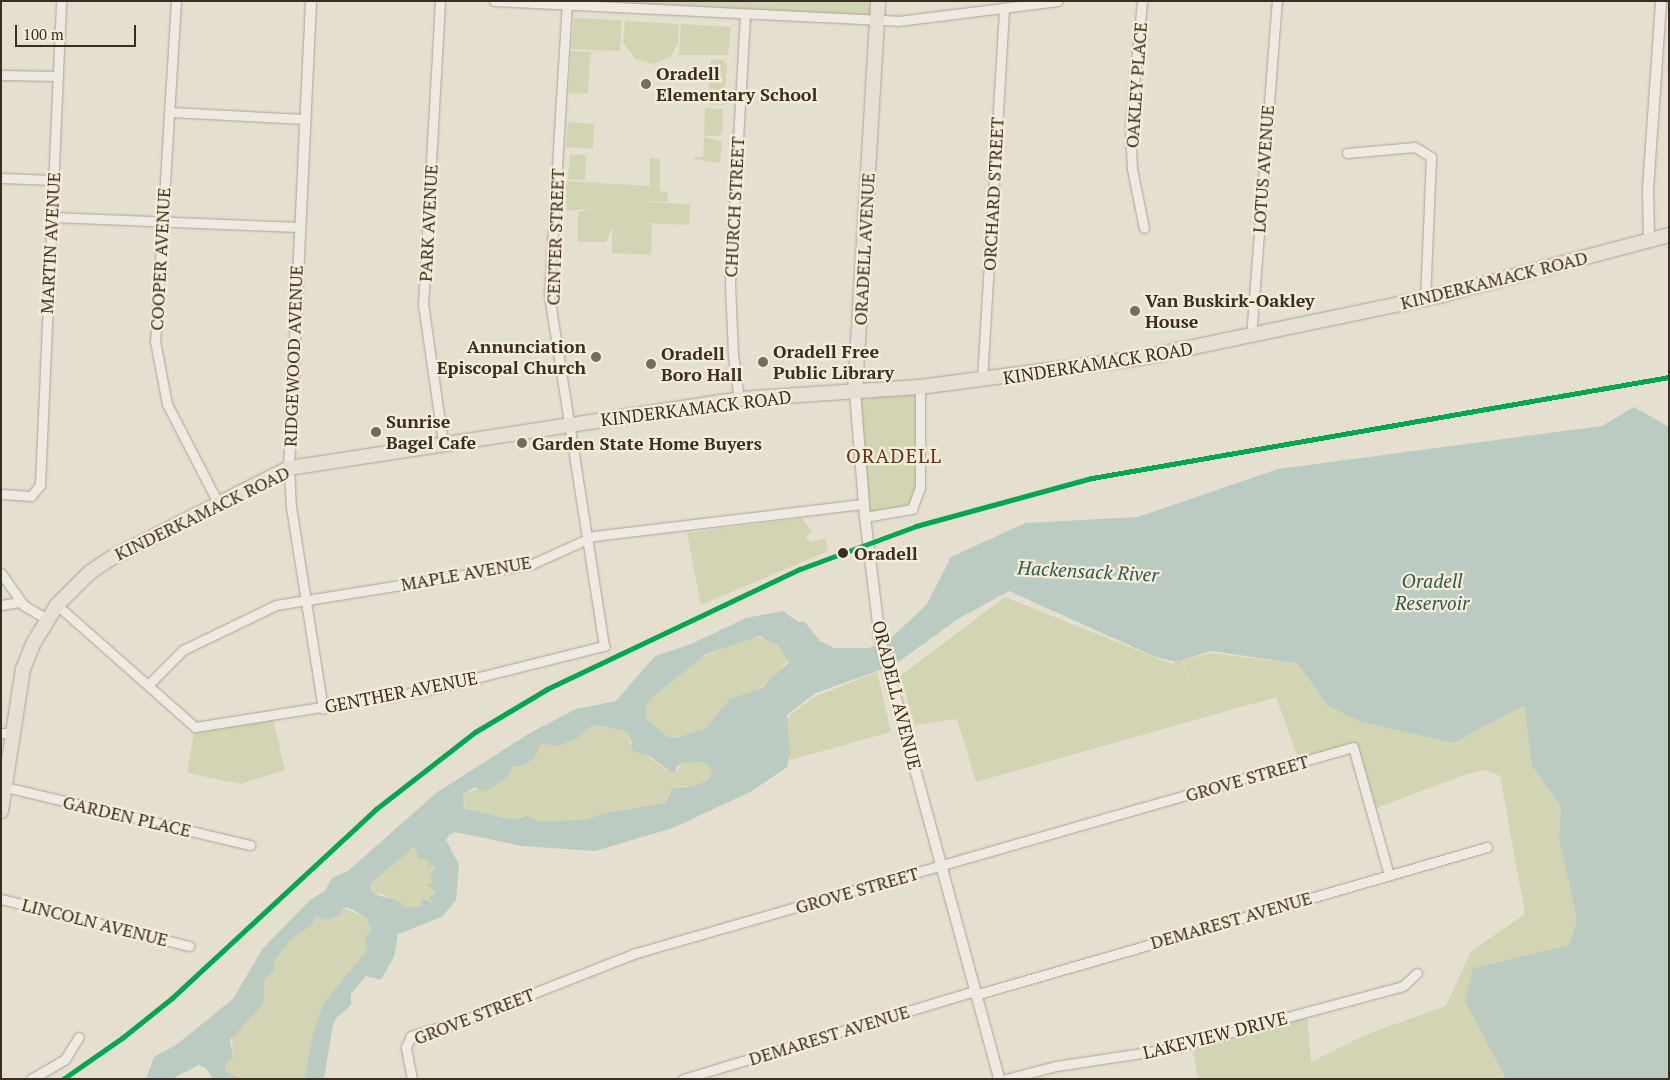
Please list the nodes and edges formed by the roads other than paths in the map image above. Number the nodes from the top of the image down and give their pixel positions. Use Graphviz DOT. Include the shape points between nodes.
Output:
graph roads {
  1 [pos="61,1"];
  2 [pos="176,1"];
  3 [pos="311,1"];
  4 [pos="440,1"];
  5 [pos="494,1"];
  6 [pos="878,1"];
  7 [pos="1058,1"];
  8 [pos="1142,1"];
  9 [pos="1277,1"];
  10 [pos="1662,1"];
  11 [pos="567,5"];
  12 [pos="991,6"];
  13 [pos="1004,8"];
  14 [pos="744,15"];
  15 [pos="877,20"];
  16 [pos="1,75"];
  17 [pos="58,76"];
  18 [pos="170,112"];
  19 [pos="304,119"];
  20 [pos="1347,153"];
  21 [pos="1,178"];
  22 [pos="53,180"];
  23 [pos="51,217"];
  24 [pos="161,221"];
  25 [pos="299,227"];
  26 [pos="1144,228"];
  27 [pos="1669,234"];
  28 [pos="1649,240"];
  29 [pos="1425,299"];
  30 [pos="1251,337"];
  31 [pos="982,380"];
  32 [pos="920,386"];
  33 [pos="855,391"];
  34 [pos="739,399"];
  35 [pos="570,425"];
  36 [pos="443,443"];
  37 [pos="289,468"];
  38 [pos="1,494"];
  39 [pos="218,503"];
  40 [pos="864,504"];
  41 [pos="865,517"];
  42 [pos="587,539"];
  43 [pos="1,573"];
  44 [pos="306,600"];
  45 [pos="21,602"];
  46 [pos="1,605"];
  47 [pos="57,605"];
  48 [pos="47,619"];
  49 [pos="604,646"];
  50 [pos="148,685"];
  51 [pos="323,708"];
  52 [pos="7,733"];
  53 [pos="5,787"];
  54 [pos="1,812"];
  55 [pos="250,845"];
  56 [pos="1487,847"];
  57 [pos="942,866"];
  58 [pos="1389,875"];
  59 [pos="1,899"];
  60 [pos="189,946"];
  61 [pos="1417,974"];
  62 [pos="975,993"];
  63 [pos="79,1037"];
  64 [pos="31,1079"];
  65 [pos="412,1079"];
  66 [pos="683,1079"];
  67 [pos="999,1079"];
  68 [pos="1006,1079"];
  1 -- 17 [label="street, MARTIN AVENUE"];
  2 -- 18 [label="street, COOPER AVENUE"];
  3 -- 19 [label="street, RIDGEWOOD AVENUE"];
  4 -- 36 [label="street, PARK AVENUE" via="423,304"];
  5 -- 11 [label="street"];
  6 -- 15 [label="main road, ORADELL AVENUE"];
  7 -- 13 [label="street"];
  8 -- 26 [label="street, OAKLEY PLACE" via="1130,128 1132,169"];
  9 -- 30 [label="street, LOTUS AVENUE"];
  10 -- 28 [label="street" via="1648,189"];
  11 -- 14 [label="street"];
  11 -- 35 [label="street, CENTER STREET" via="549,296"];
  12 -- 13 [label="street"];
  12 -- 15 [label="street" via="898,21"];
  13 -- 31 [label="street, ORCHARD STREET"];
  14 -- 15 [label="street"];
  14 -- 34 [label="street, CHURCH STREET" via="730,283 733,355"];
  15 -- 33 [label="main road, ORADELL AVENUE"];
  16 -- 17 [label="street"];
  17 -- 22 [label="street, MARTIN AVENUE"];
  18 -- 19 [label="street"];
  18 -- 24 [label="street, COOPER AVENUE"];
  19 -- 25 [label="street, RIDGEWOOD AVENUE"];
  20 -- 29 [label="street" via="1415,147 1431,158"];
  21 -- 22 [label="street"];
  22 -- 23 [label="street, MARTIN AVENUE"];
  23 -- 24 [label="street"];
  23 -- 38 [label="street, MARTIN AVENUE" via="40,485 31,496"];
  24 -- 25 [label="street"];
  24 -- 39 [label="street, COOPER AVENUE" via="154,332 162,386 167,404"];
  25 -- 37 [label="street, RIDGEWOOD AVENUE"];
  27 -- 28 [label="main road, KINDERKAMACK ROAD"];
  28 -- 29 [label="main road, KINDERKAMACK ROAD"];
  29 -- 30 [label="main road, KINDERKAMACK ROAD"];
  30 -- 31 [label="main road, KINDERKAMACK ROAD" via="1142,358"];
  31 -- 32 [label="main road, KINDERKAMACK ROAD"];
  32 -- 33 [label="main road, KINDERKAMACK ROAD"];
  32 -- 41 [label="street" via="920,487 912,509"];
  33 -- 34 [label="main road, KINDERKAMACK ROAD"];
  33 -- 40 [label="street, ORADELL AVENUE"];
  34 -- 35 [label="main road, KINDERKAMACK ROAD"];
  35 -- 36 [label="main road, KINDERKAMACK ROAD"];
  35 -- 42 [label="street, CENTER STREET"];
  36 -- 37 [label="main road, KINDERKAMACK ROAD"];
  37 -- 39 [label="main road, KINDERKAMACK ROAD"];
  37 -- 44 [label="street, RIDGEWOOD AVENUE" via="291,507"];
  39 -- 47 [label="main road, KINDERKAMACK ROAD" via="100,565"];
  40 -- 41 [label="street, ORADELL AVENUE"];
  40 -- 42 [label="street, MAPLE AVENUE" via="684,523"];
  41 -- 57 [label="street, ORADELL AVENUE" via="880,640"];
  42 -- 44 [label="street, MAPLE AVENUE" via="532,564"];
  42 -- 49 [label="street, CENTER STREET"];
  43 -- 45 [label="street"];
  44 -- 50 [label="street, MAPLE AVENUE" via="276,605 191,645"];
  44 -- 51 [label="street, RIDGEWOOD AVENUE"];
  45 -- 46 [label="street"];
  45 -- 48 [label="street"];
  47 -- 48 [label="main road, KINDERKAMACK ROAD"];
  47 -- 50 [label="street"];
  48 -- 52 [label="main road, KINDERKAMACK ROAD" via="24,669"];
  49 -- 51 [label="street, GENTHER AVENUE" via="423,691"];
  50 -- 51 [label="street, GENTHER AVENUE" via="195,727"];
  52 -- 53 [label="main road, KINDERKAMACK ROAD"];
  53 -- 54 [label="main road, KINDERKAMACK ROAD"];
  53 -- 55 [label="street, GARDEN PLACE"];
  56 -- 58 [label="street, DEMAREST AVENUE"];
  57 -- 58 [label="street, GROVE STREET" via="1353,747"];
  57 -- 62 [label="street, ORADELL AVENUE"];
  57 -- 65 [label="street, GROVE STREET" via="662,945 475,1016 411,1036 406,1047"];
  58 -- 62 [label="street, DEMAREST AVENUE"];
  59 -- 60 [label="street, LINCOLN AVENUE"];
  61 -- 68 [label="street, LAKEVIEW DRIVE" via="1402,986 1168,1049 1056,1066"];
  62 -- 66 [label="street, DEMAREST AVENUE"];
  62 -- 67 [label="street, ORADELL AVENUE"];
  63 -- 64 [label="street" via="65,1059"];
}
